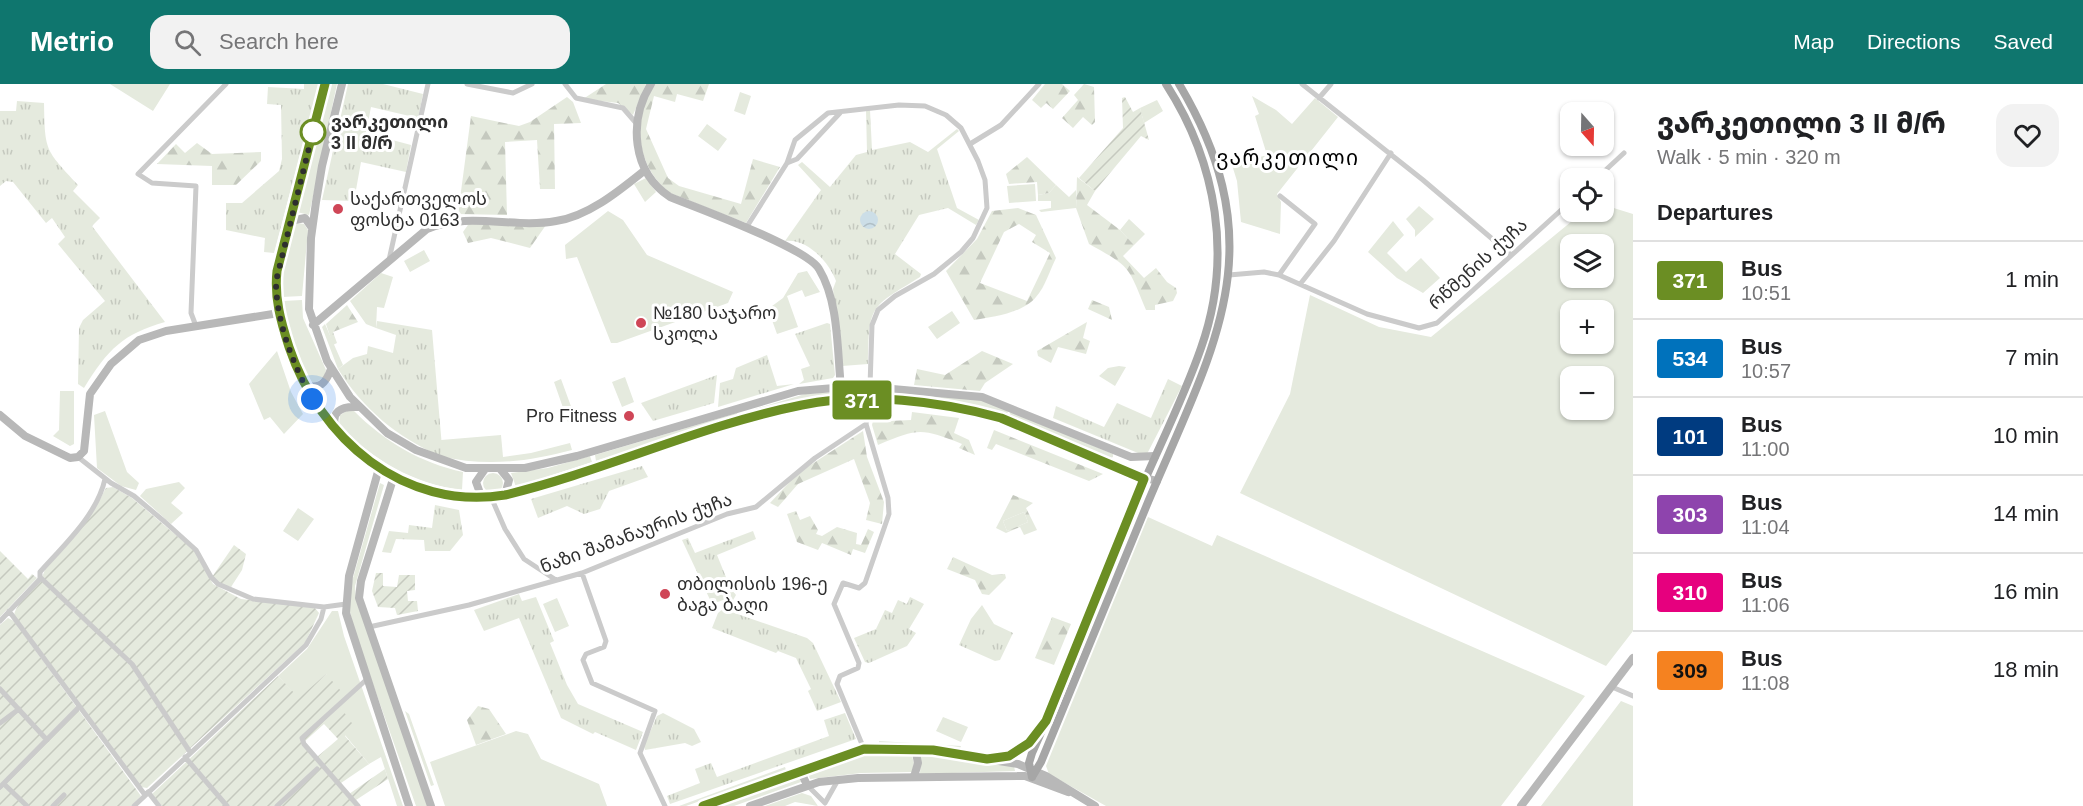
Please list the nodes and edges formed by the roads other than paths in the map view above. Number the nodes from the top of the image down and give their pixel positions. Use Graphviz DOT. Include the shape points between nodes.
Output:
graph roads {
  1 [pos="226,84"];
  2 [pos="326,84"];
  3 [pos="342,84"];
  4 [pos="428,84"];
  5 [pos="467,84"];
  6 [pos="532,84"];
  7 [pos="565,84"];
  8 [pos="651,84"];
  9 [pos="1039,84"];
  10 [pos="1166,84"];
  11 [pos="1179,84"];
  12 [pos="1302,84"];
  13 [pos="1331,84"];
  14 [pos="1319,98"];
  15 [pos="840,112"];
  16 [pos="1199,120"];
  17 [pos="636,123"];
  18 [pos="1190,125"];
  19 [pos="970,144"];
  20 [pos="1391,153"];
  21 [pos="1624,153"];
  22 [pos="787,163"];
  23 [pos="1608,168"];
  24 [pos="645,170"];
  25 [pos="1280,196"];
  26 [pos="1560,211"];
  27 [pos="290,220"];
  28 [pos="746,228"];
  29 [pos="312,229"];
  30 [pos="1510,254"];
  31 [pos="389,260"];
  32 [pos="1229,275"];
  33 [pos="1280,275"];
  34 [pos="1301,284"];
  35 [pos="279,313"];
  36 [pos="196,326"];
  37 [pos="313,326"];
  38 [pos="331,369"];
  39 [pos="303,383"];
  40 [pos="870,386"];
  41 [pos="841,387"];
  42 [pos="884,387"];
  43 [pos="1184,391"];
  44 [pos="1194,398"];
  45 [pos="870,400"];
  46 [pos="880,400"];
  47 [pos="755,402"];
  48 [pos="357,406"];
  49 [pos="736,408"];
  50 [pos="0,415"];
  51 [pos="758,416"];
  52 [pos="739,422"];
  53 [pos="866,424"];
  54 [pos="336,432"];
  55 [pos="1116,451"];
  56 [pos="1155,456"];
  57 [pos="78,457"];
  58 [pos="1110,465"];
  59 [pos="379,468"];
  60 [pos="485,470"];
  61 [pos="501,470"];
  62 [pos="394,476"];
  63 [pos="105,479"];
  64 [pos="1144,479"];
  65 [pos="1157,481"];
  66 [pos="505,495"];
  67 [pos="488,497"];
  68 [pos="582,573"];
  69 [pos="41,578"];
  70 [pos="556,580"];
  71 [pos="346,604"];
  72 [pos="0,608"];
  73 [pos="324,608"];
  74 [pos="8,613"];
  75 [pos="0,621"];
  76 [pos="369,627"];
  77 [pos="1633,658"];
  78 [pos="366,680"];
  79 [pos="1612,687"];
  80 [pos="0,689"];
  81 [pos="1633,696"];
  82 [pos="79,707"];
  83 [pos="19,709"];
  84 [pos="1046,721"];
  85 [pos="0,723"];
  86 [pos="47,740"];
  87 [pos="915,748"];
  88 [pos="864,749"];
  89 [pos="190,752"];
  90 [pos="185,757"];
  91 [pos="987,759"];
  92 [pos="317,769"];
  93 [pos="800,770"];
  94 [pos="1032,772"];
  95 [pos="914,777"];
  96 [pos="838,779"];
  97 [pos="2,785"];
  98 [pos="807,785"];
  99 [pos="147,794"];
  100 [pos="64,795"];
  101 [pos="826,805"];
  102 [pos="27,806"];
  103 [pos="53,806"];
  104 [pos="134,806"];
  105 [pos="159,806"];
  106 [pos="227,806"];
  107 [pos="277,806"];
  108 [pos="358,806"];
  109 [pos="409,806"];
  110 [pos="431,806"];
  111 [pos="665,806"];
  112 [pos="703,806"];
  113 [pos="750,806"];
  114 [pos="1095,806"];
  115 [pos="1521,806"];
  1 -- 36 [label="street" via="138,174 152,183 196,186 191,313"];
  2 -- 27 [label="main road"];
  3 -- 29 [label="main road"];
  4 -- 31 [label="street"];
  5 -- 6 [label="street" via="513,93"];
  7 -- 17 [label="street" via="576,98 623,108"];
  8 -- 17 [label="main road"];
  9 -- 19 [label="street" via="1000,125"];
  10 -- 18 [label="main road"];
  11 -- 16 [label="main road"];
  12 -- 14 [label="street"];
  13 -- 14 [label="street"];
  14 -- 20 [label="street"];
  15 -- 19 [label="street" via="925,106 946,115 961,128"];
  15 -- 22 [label="street" via="797,159"];
  15 -- 22 [label="street" via="828,113 799,134"];
  16 -- 18 [label="main road"];
  16 -- 32 [label="main road" via="1213,153 1226,203"];
  17 -- 24 [label="main road" via="636,147"];
  18 -- 43 [label="main road" via="1215,204 1218,251 1208,327"];
  19 -- 40 [label="street" via="985,180 987,208 973,238 961,252 878,310 872,325"];
  20 -- 30 [label="street"];
  20 -- 34 [label="street"];
  21 -- 23 [label="street"];
  22 -- 28 [label="street"];
  24 -- 28 [label="main road" via="670,197"];
  24 -- 31 [label="main road" via="613,195 557,221 443,222 427,229"];
  25 -- 33 [label="street" via="1315,224"];
  26 -- 30 [label="street, რწმენის ქუჩა"];
  27 -- 29 [label="main road" via="305,218"];
  27 -- 35 [label="main road" via="277,271"];
  28 -- 41 [label="main road" via="798,251 818,266 830,298"];
  29 -- 37 [label="main road" via="308,298"];
  30 -- 34 [label="street, რწმენის ქუჩა" via="1437,323 1419,328 1367,314"];
  31 -- 37 [label="main road"];
  32 -- 33 [label="street, რწმენის ქუჩა"];
  32 -- 44 [label="main road" via="1216,342"];
  33 -- 34 [label="street, რწმენის ქუჩა"];
  35 -- 36 [label="main road"];
  35 -- 39 [label="main road"];
  36 -- 57 [label="main road" via="139,340 111,364 90,394 84,451"];
  37 -- 38 [label="main road"];
  38 -- 39 [label="main road" via="320,386"];
  38 -- 48 [label="main road"];
  39 -- 54 [label="main road"];
  40 -- 41 [label="main road"];
  40 -- 42 [label="main road"];
  40 -- 45 [label="main road"];
  41 -- 47 [label="main road" via="798,391"];
  42 -- 46 [label="main road" via="877,393"];
  42 -- 55 [label="main road" via="982,397"];
  43 -- 44 [label="main road"];
  43 -- 56 [label="main road"];
  44 -- 65 [label="main road"];
  45 -- 46 [label="main road"];
  45 -- 51 [label="main road" via="803,404"];
  45 -- 53 [label="street"];
  46 -- 58 [label="main road" via="978,411"];
  47 -- 49 [label="main road"];
  47 -- 51 [label="main road" via="750,411"];
  48 -- 54 [label="main road" via="337,411"];
  48 -- 60 [label="main road" via="387,434 416,450 454,465"];
  49 -- 52 [label="main road" via="742,416"];
  49 -- 61 [label="main road" via="576,456"];
  50 -- 57 [label="main road" via="25,436 70,458"];
  51 -- 52 [label="main road"];
  52 -- 66 [label="main road"];
  53 -- 68 [label="street, ნაზი შამანაურის ქუჩა" via="815,458 756,507 727,514"];
  53 -- 88 [label="street" via="889,514 865,583 859,588 843,582 834,604 859,663 858,668 840,676 837,684"];
  54 -- 59 [label="main road"];
  55 -- 56 [label="main road" via="1136,458"];
  55 -- 58 [label="main road" via="1117,460"];
  56 -- 64 [label="main road"];
  57 -- 63 [label="street"];
  58 -- 64 [label="main road"];
  59 -- 62 [label="main road"];
  59 -- 71 [label="main road" via="349,576"];
  60 -- 61 [label="main road"];
  60 -- 67 [label="main road" via="476,482 480,493"];
  61 -- 66 [label="main road" via="509,480"];
  62 -- 67 [label="main road" via="433,491"];
  62 -- 76 [label="main road" via="359,589"];
  63 -- 69 [label="street" via="96,503 40,572"];
  63 -- 73 [label="street" via="134,496 196,550 214,582 242,596"];
  64 -- 65 [label="main road"];
  64 -- 84 [label="main road"];
  65 -- 94 [label="main road"];
  66 -- 67 [label="main road"];
  67 -- 70 [label="street" via="524,559"];
  68 -- 70 [label="street, ნაზი შამანაურის ქუჩა"];
  68 -- 111 [label="street" via="606,641 604,647 586,654 583,660 592,683 655,711 640,753"];
  69 -- 74 [label="street"];
  69 -- 89 [label="street" via="132,663"];
  70 -- 76 [label="street, ნაზი შამანაურის ქუჩა" via="469,605"];
  71 -- 73 [label="street"];
  71 -- 78 [label="main road"];
  72 -- 74 [label="street"];
  73 -- 89 [label="street" via="306,645"];
  74 -- 75 [label="street"];
  74 -- 82 [label="street"];
  76 -- 110 [label="main road"];
  77 -- 79 [label="main road"];
  78 -- 108 [label="street" via="302,738"];
  78 -- 109 [label="main road"];
  79 -- 81 [label="street"];
  79 -- 115 [label="main road"];
  80 -- 83 [label="street"];
  82 -- 86 [label="street"];
  82 -- 99 [label="street"];
  83 -- 85 [label="street"];
  83 -- 86 [label="street"];
  84 -- 91 [label="main road" via="1018,752"];
  84 -- 94 [label="main road" via="1032,753"];
  86 -- 97 [label="street"];
  87 -- 88 [label="main road"];
  87 -- 91 [label="main road"];
  87 -- 95 [label="main road" via="918,763"];
  88 -- 93 [label="main road"];
  89 -- 90 [label="street"];
  90 -- 99 [label="street"];
  90 -- 106 [label="street"];
  91 -- 94 [label="main road"];
  92 -- 107 [label="street"];
  93 -- 98 [label="main road"];
  93 -- 112 [label="main road"];
  94 -- 95 [label="main road"];
  94 -- 114 [label="main road"];
  95 -- 96 [label="main road"];
  96 -- 98 [label="main road"];
  96 -- 101 [label="street"];
  97 -- 102 [label="street"];
  98 -- 101 [label="street"];
  98 -- 113 [label="main road"];
  99 -- 104 [label="street"];
  99 -- 105 [label="street"];
  100 -- 103 [label="street"];
}
